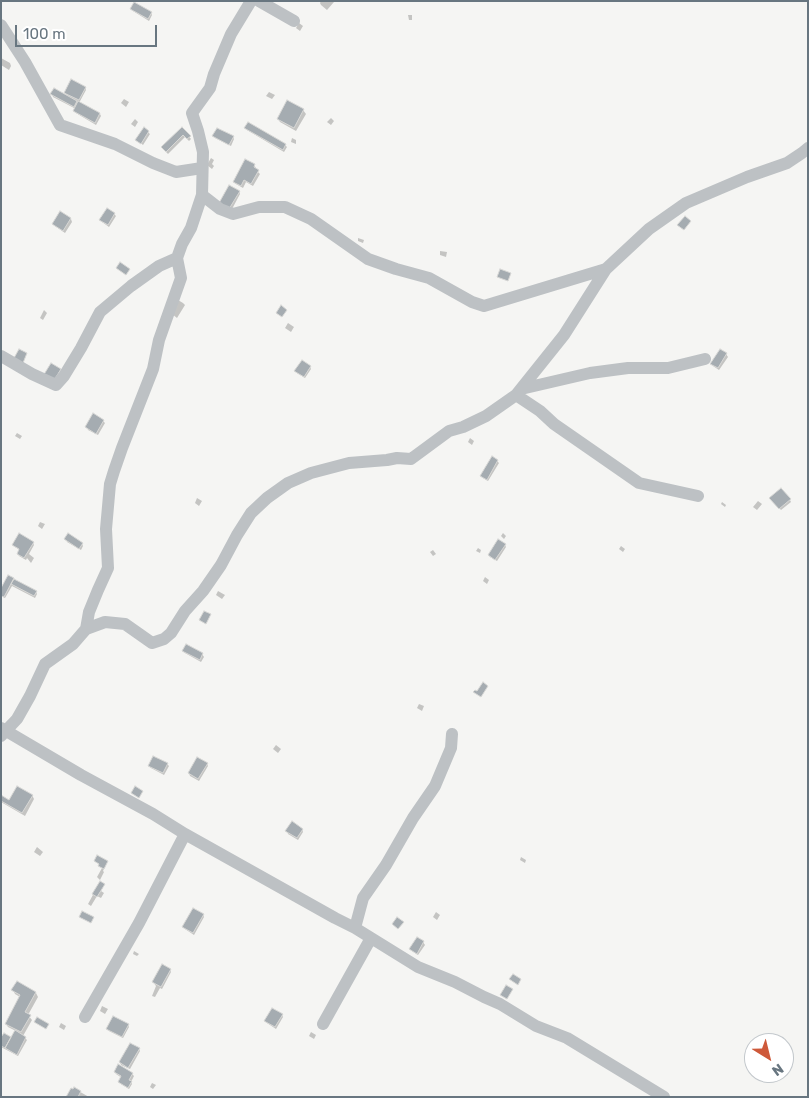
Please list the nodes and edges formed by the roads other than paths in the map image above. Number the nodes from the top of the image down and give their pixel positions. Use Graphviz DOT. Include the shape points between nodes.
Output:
graph roads {
  1 [pos="251,1"];
  2 [pos="259,1"];
  3 [pos="294,21"];
  4 [pos="1,25"];
  5 [pos="808,148"];
  6 [pos="202,168"];
  7 [pos="202,196"];
  8 [pos="177,258"];
  9 [pos="606,269"];
  10 [pos="1,356"];
  11 [pos="705,359"];
  12 [pos="519,392"];
  13 [pos="698,496"];
  14 [pos="86,629"];
  15 [pos="3,732"];
  16 [pos="452,734"];
  17 [pos="185,834"];
  18 [pos="355,928"];
  19 [pos="371,938"];
  20 [pos="85,1017"];
  21 [pos="324,1024"];
  22 [pos="664,1097"];
  1 -- 6 [label="street" via="231,34 210,88 192,113 203,152"];
  2 -- 3 [label="street"];
  4 -- 6 [label="street" via="60,125 115,144 176,172"];
  5 -- 9 [label="street" via="787,163 686,204 649,228"];
  6 -- 7 [label="street"];
  7 -- 8 [label="street"];
  7 -- 9 [label="street" via="220,210 233,214 259,207 285,207 311,219 368,259 429,278 484,306"];
  8 -- 10 [label="street" via="131,286 100,312 56,385"];
  8 -- 14 [label="street" via="181,278 159,340 153,369 110,484 106,529 108,568 89,612"];
  9 -- 12 [label="street" via="564,335"];
  11 -- 12 [label="street" via="668,368 628,368 590,374"];
  12 -- 13 [label="street" via="554,424 639,483"];
  12 -- 14 [label="street" via="486,416 449,431 411,459 349,463 288,483 251,513 222,565 164,639 152,643 126,624 105,622"];
  14 -- 15 [label="street" via="73,644 45,664 17,719"];
  15 -- 17 [label="street"];
  16 -- 18 [label="street" via="451,748 435,786 363,898"];
  17 -- 18 [label="street"];
  17 -- 20 [label="street"];
  18 -- 19 [label="street"];
  19 -- 21 [label="street"];
  19 -- 22 [label="street" via="418,967 500,1004 536,1026 567,1038"];
}
